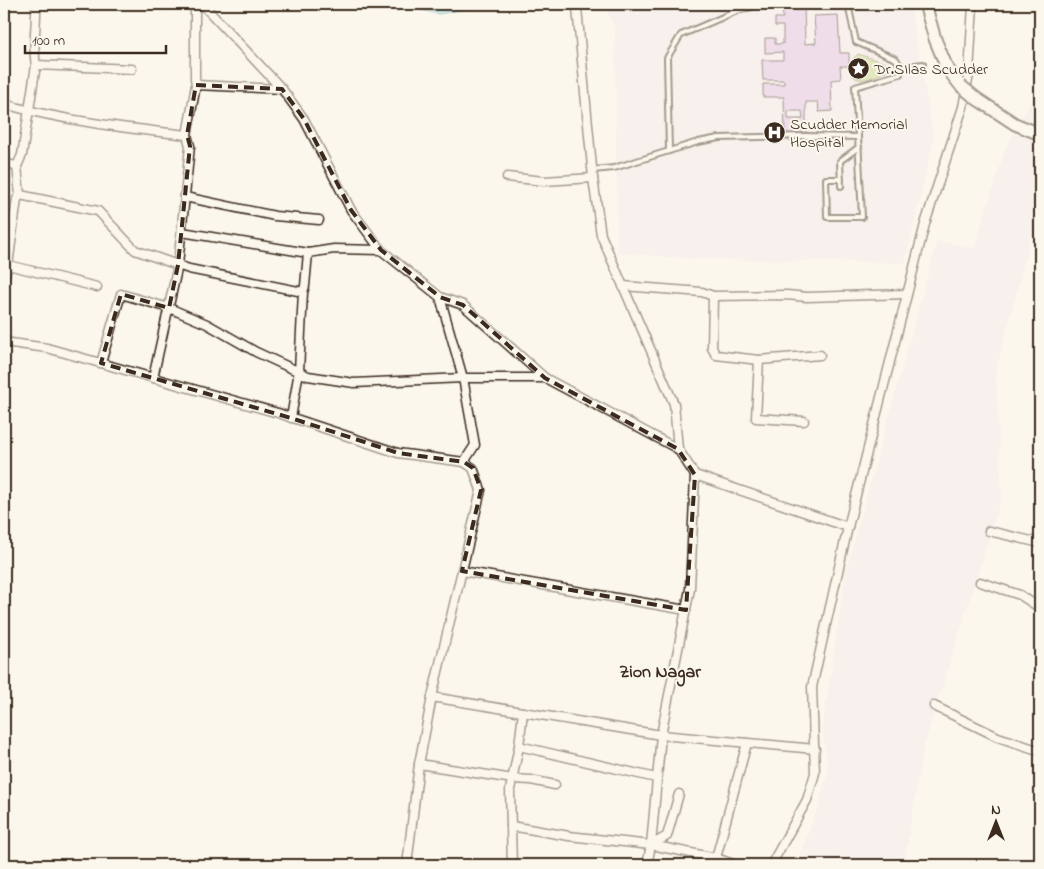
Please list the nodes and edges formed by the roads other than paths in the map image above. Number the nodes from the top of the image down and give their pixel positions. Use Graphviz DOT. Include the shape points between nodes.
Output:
graph roads {
  1 [pos="36,4"];
  2 [pos="195,4"];
  3 [pos="202,4"];
  4 [pos="574,4"];
  5 [pos="762,4"];
  6 [pos="848,4"];
  7 [pos="925,4"];
  8 [pos="973,4"];
  9 [pos="923,64"];
  10 [pos="36,65"];
  11 [pos="901,67"];
  12 [pos="132,69"];
  13 [pos="196,85"];
  14 [pos="282,89"];
  15 [pos="4,104"];
  16 [pos="28,110"];
  17 [pos="1040,134"];
  18 [pos="187,135"];
  19 [pos="858,137"];
  20 [pos="859,147"];
  21 [pos="669,151"];
  22 [pos="4,164"];
  23 [pos="17,166"];
  24 [pos="593,174"];
  25 [pos="507,177"];
  26 [pos="841,179"];
  27 [pos="841,186"];
  28 [pos="20,195"];
  29 [pos="185,197"];
  30 [pos="319,220"];
  31 [pos="182,232"];
  32 [pos="381,250"];
  33 [pos="308,253"];
  34 [pos="8,265"];
  35 [pos="178,265"];
  36 [pos="4,279"];
  37 [pos="623,286"];
  38 [pos="97,287"];
  39 [pos="303,292"];
  40 [pos="907,294"];
  41 [pos="713,296"];
  42 [pos="440,297"];
  43 [pos="169,308"];
  44 [pos="4,342"];
  45 [pos="820,354"];
  46 [pos="758,360"];
  47 [pos="101,364"];
  48 [pos="298,371"];
  49 [pos="153,378"];
  50 [pos="462,378"];
  51 [pos="545,378"];
  52 [pos="291,418"];
  53 [pos="804,421"];
  54 [pos="678,449"];
  55 [pos="464,462"];
  56 [pos="695,475"];
  57 [pos="848,527"];
  58 [pos="989,531"];
  59 [pos="1040,543"];
  60 [pos="462,571"];
  61 [pos="980,582"];
  62 [pos="1040,608"];
  63 [pos="686,610"];
  64 [pos="432,696"];
  65 [pos="934,706"];
  66 [pos="523,712"];
  67 [pos="661,735"];
  68 [pos="748,743"];
  69 [pos="519,746"];
  70 [pos="815,749"];
  71 [pos="1040,751"];
  72 [pos="419,764"];
  73 [pos="656,778"];
  74 [pos="513,779"];
  75 [pos="555,785"];
  76 [pos="679,794"];
  77 [pos="511,826"];
  78 [pos="651,845"];
  79 [pos="716,858"];
  80 [pos="406,865"];
  81 [pos="512,865"];
  82 [pos="647,865"];
  83 [pos="736,865"];
  84 [pos="771,865"];
  1 -- 10 [label="street"];
  2 -- 13 [label="street"];
  3 -- 14 [label="street"];
  4 -- 24 [label="street" via="577,8"];
  5 -- 21 [label="lane" via="681,35 667,58"];
  6 -- 11 [label="lane" via="856,42 896,59"];
  7 -- 17 [label="main road, bridge" via="947,68 961,86 1015,124"];
  8 -- 40 [label="street" via="970,74 963,107 925,224"];
  9 -- 11 [label="lane"];
  10 -- 12 [label="street"];
  10 -- 16 [label="street"];
  11 -- 19 [label="lane" via="900,74 855,87"];
  13 -- 14 [label="street"];
  13 -- 18 [label="street"];
  14 -- 32 [label="street" via="304,119 351,210"];
  15 -- 16 [label="street"];
  16 -- 18 [label="street" via="98,124"];
  16 -- 23 [label="street" via="22,155"];
  18 -- 29 [label="street" via="190,146"];
  19 -- 20 [label="lane"];
  19 -- 21 [label="lane" via="719,138"];
  20 -- 26 [label="lane" via="840,161"];
  20 -- 26 [label="lane" via="862,217 827,217 826,179"];
  21 -- 24 [label="lane"];
  22 -- 23 [label="street"];
  23 -- 28 [label="street"];
  24 -- 25 [label="street" via="544,181"];
  24 -- 37 [label="street" via="601,235"];
  26 -- 27 [label="lane"];
  28 -- 34 [label="street"];
  28 -- 35 [label="street" via="98,211 135,250"];
  29 -- 30 [label="street" via="275,216"];
  29 -- 31 [label="street"];
  31 -- 33 [label="street"];
  31 -- 35 [label="street"];
  32 -- 33 [label="street" via="334,249"];
  32 -- 42 [label="street"];
  33 -- 39 [label="street"];
  34 -- 36 [label="street"];
  34 -- 38 [label="street"];
  35 -- 39 [label="street" via="189,270"];
  35 -- 43 [label="street"];
  37 -- 41 [label="street" via="702,292"];
  37 -- 54 [label="street" via="674,404"];
  39 -- 48 [label="street"];
  40 -- 41 [label="street"];
  40 -- 57 [label="street"];
  41 -- 46 [label="street" via="712,348 716,355"];
  42 -- 50 [label="street"];
  42 -- 51 [label="street" via="463,305"];
  43 -- 47 [label="street" via="121,294"];
  43 -- 48 [label="street"];
  43 -- 49 [label="street"];
  44 -- 47 [label="street" via="47,348"];
  45 -- 46 [label="street"];
  46 -- 53 [label="street" via="756,418"];
  47 -- 49 [label="street"];
  48 -- 50 [label="street" via="308,376 354,383"];
  48 -- 52 [label="street"];
  49 -- 52 [label="street"];
  50 -- 51 [label="street"];
  50 -- 55 [label="street" via="475,445"];
  51 -- 54 [label="street"];
  52 -- 55 [label="street" via="398,453"];
  54 -- 56 [label="street"];
  55 -- 60 [label="street" via="473,468 481,490"];
  56 -- 57 [label="street"];
  56 -- 63 [label="street" via="690,589"];
  57 -- 70 [label="street" via="812,687"];
  58 -- 59 [label="street"];
  60 -- 63 [label="street"];
  60 -- 64 [label="street"];
  61 -- 62 [label="street" via="1020,595"];
  63 -- 67 [label="street"];
  64 -- 66 [label="street"];
  64 -- 72 [label="street"];
  65 -- 71 [label="street" via="998,737"];
  66 -- 67 [label="street"];
  66 -- 69 [label="street"];
  67 -- 68 [label="street"];
  67 -- 73 [label="street"];
  68 -- 70 [label="street"];
  68 -- 79 [label="street"];
  69 -- 73 [label="street"];
  69 -- 74 [label="street"];
  70 -- 84 [label="street" via="815,773 807,800"];
  72 -- 74 [label="street"];
  72 -- 80 [label="street"];
  73 -- 78 [label="street"];
  74 -- 75 [label="street"];
  74 -- 77 [label="street" via="510,790"];
  76 -- 78 [label="street" via="667,836"];
  77 -- 78 [label="street"];
  77 -- 81 [label="street"];
  78 -- 79 [label="street"];
  78 -- 82 [label="street"];
  79 -- 83 [label="street"];
}
